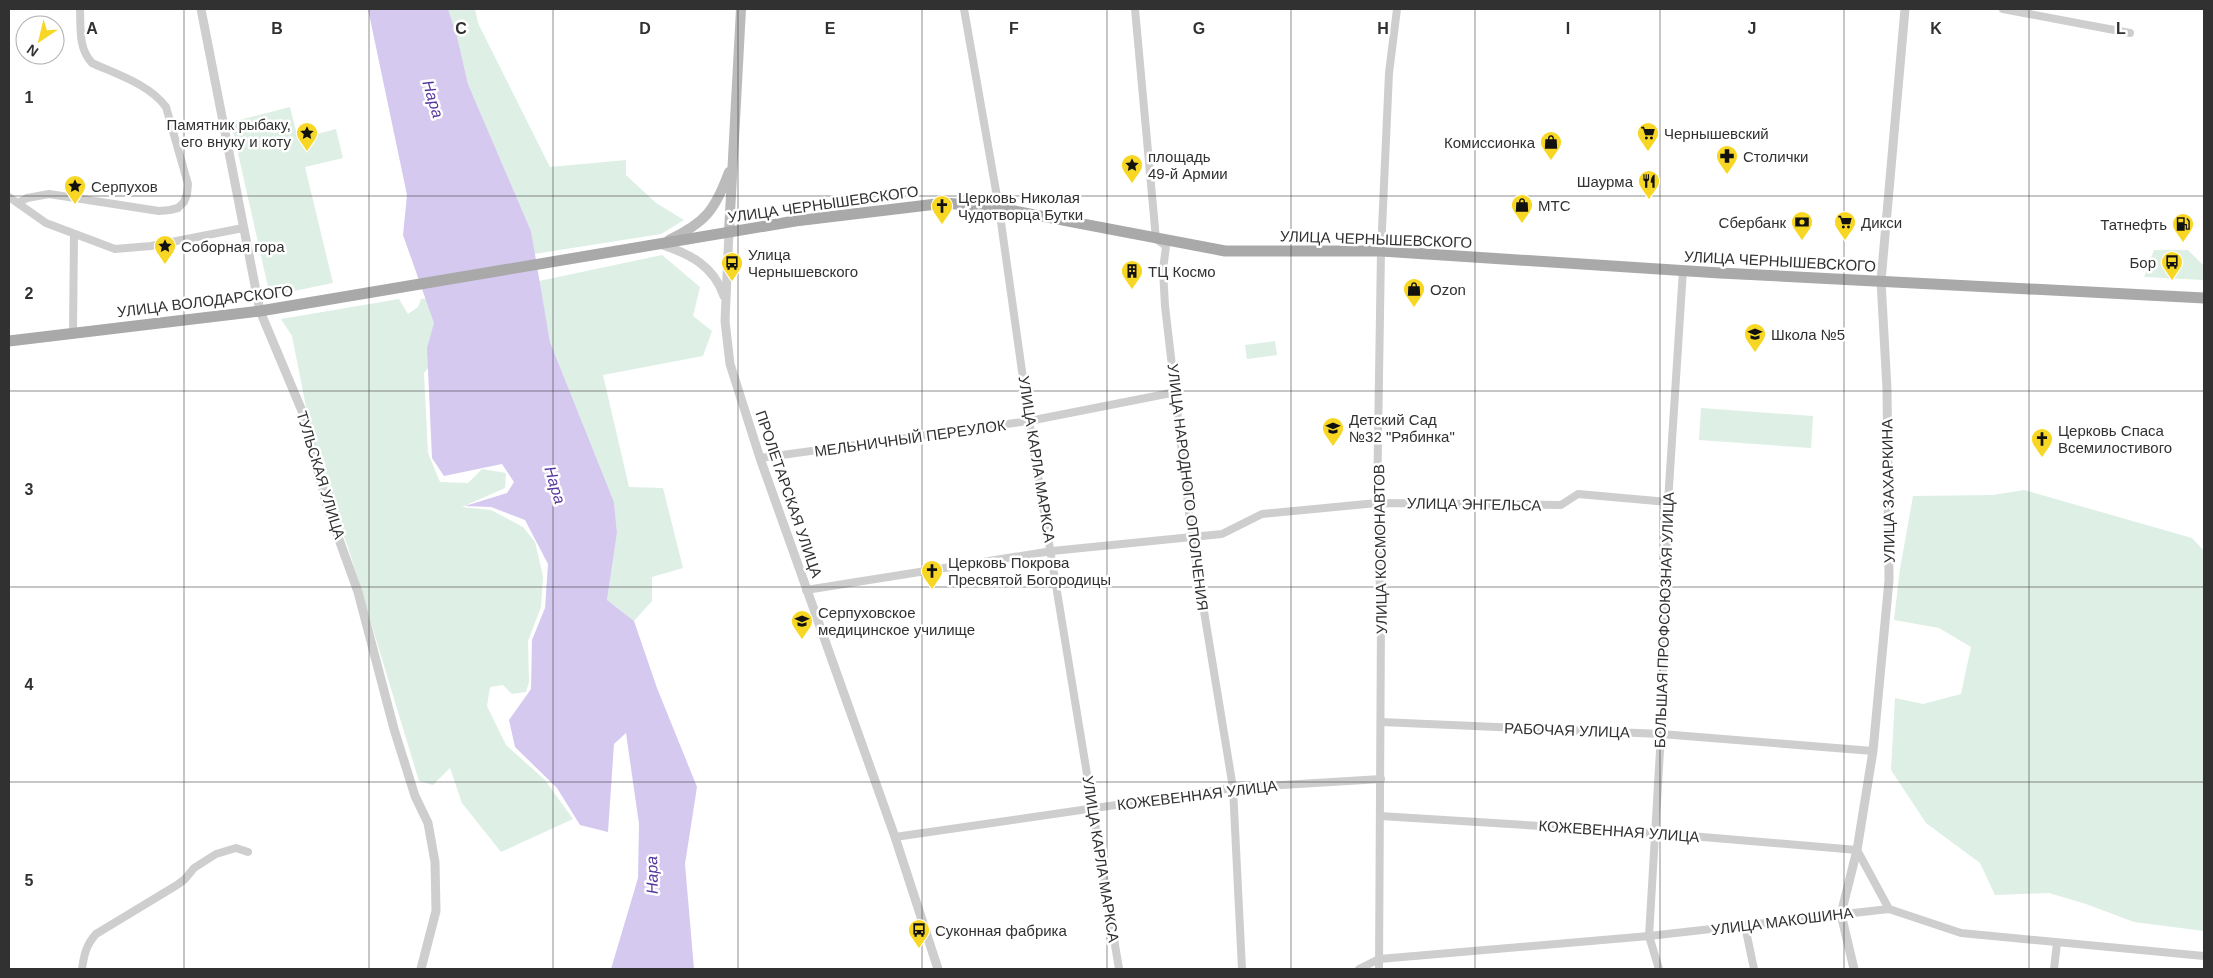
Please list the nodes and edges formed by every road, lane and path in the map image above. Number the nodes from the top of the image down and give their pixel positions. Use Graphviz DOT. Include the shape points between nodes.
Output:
graph roads {
  1 [pos="80,9"];
  2 [pos="201,9"];
  3 [pos="741,9"];
  4 [pos="964,9"];
  5 [pos="1135,9"];
  6 [pos="1397,9"];
  7 [pos="1905,9"];
  8 [pos="2003,9"];
  9 [pos="2130,33"];
  10 [pos="733,161"];
  11 [pos="9,197"];
  12 [pos="18,203"];
  13 [pos="999,208"];
  14 [pos="243,228"];
  15 [pos="730,232"];
  16 [pos="74,234"];
  17 [pos="1156,239"];
  18 [pos="659,244"];
  19 [pos="1381,251"];
  20 [pos="553,261"];
  21 [pos="1683,270"];
  22 [pos="1881,281"];
  23 [pos="2204,298"];
  24 [pos="726,300"];
  25 [pos="260,311"];
  26 [pos="73,333"];
  27 [pos="9,342"];
  28 [pos="1176,392"];
  29 [pos="1029,421"];
  30 [pos="760,458"];
  31 [pos="1668,502"];
  32 [pos="1377,503"];
  33 [pos="1192,538"];
  34 [pos="1052,551"];
  35 [pos="806,590"];
  36 [pos="1381,722"];
  37 [pos="1661,734"];
  38 [pos="1873,751"];
  39 [pos="1381,779"];
  40 [pos="1233,788"];
  41 [pos="1093,808"];
  42 [pos="1380,816"];
  43 [pos="1655,833"];
  44 [pos="895,837"];
  45 [pos="1857,850"];
  46 [pos="248,852"];
  47 [pos="1889,909"];
  48 [pos="1841,914"];
  49 [pos="1745,926"];
  50 [pos="1649,936"];
  51 [pos="2057,943"];
  52 [pos="2204,956"];
  53 [pos="1379,959"];
  54 [pos="82,969"];
  55 [pos="421,969"];
  56 [pos="938,969"];
  57 [pos="1119,969"];
  58 [pos="1242,969"];
  59 [pos="1359,969"];
  60 [pos="1379,969"];
  61 [pos="1659,969"];
  62 [pos="1754,969"];
  63 [pos="1854,969"];
  64 [pos="2054,969"];
  1 -- 12 [label="street" via="85,56 92,63 148,89 166,106 188,194 178,208 159,211 49,194"];
  2 -- 14 [label="street, ТУЛЬСКАЯ УЛИЦА"];
  3 -- 10 [label="main road, ПРОЛЕТАРСКАЯ УЛИЦА"];
  4 -- 13 [label="street, УЛИЦА КАРЛА МАРКСА"];
  5 -- 17 [label="street, УЛИЦА НАРОДНОГО ОПОЛЧЕНИЯ"];
  6 -- 19 [label="street, УЛИЦА КОСМОНАВТОВ" via="1389,72"];
  7 -- 22 [label="street, УЛИЦА ЗАХАРКИНА"];
  8 -- 9 [label="street"];
  10 -- 15 [label="main road, ПРОЛЕТАРСКАЯ УЛИЦА"];
  10 -- 18 [label="main road" via="722,193 710,213 691,230"];
  11 -- 12 [label="street"];
  12 -- 16 [label="street" via="46,223"];
  13 -- 15 [label="main road, УЛИЦА ЧЕРНЫШЕВСКОГО" via="945,202"];
  13 -- 17 [label="main road, УЛИЦА ЧЕРНЫШЕВСКОГО"];
  13 -- 29 [label="street, УЛИЦА КАРЛА МАРКСА"];
  14 -- 16 [label="street" via="151,246 115,249"];
  14 -- 25 [label="street, ТУЛЬСКАЯ УЛИЦА"];
  15 -- 18 [label="main road, УЛИЦА ЧЕРНЫШЕВСКОГО"];
  15 -- 24 [label="street, ПРОЛЕТАРСКАЯ УЛИЦА"];
  16 -- 26 [label="street"];
  17 -- 19 [label="main road, УЛИЦА ЧЕРНЫШЕВСКОГО" via="1225,251"];
  17 -- 28 [label="street, УЛИЦА НАРОДНОГО ОПОЛЧЕНИЯ" via="1166,246 1163,279"];
  18 -- 20 [label="main road, УЛИЦА ЧЕРНЫШЕВСКОГО"];
  18 -- 24 [label="street" via="695,259 719,282"];
  19 -- 21 [label="main road, УЛИЦА ЧЕРНЫШЕВСКОГО"];
  19 -- 32 [label="street, УЛИЦА КОСМОНАВТОВ"];
  20 -- 25 [label="main road, УЛИЦА ВОЛОДАРСКОГО"];
  21 -- 22 [label="main road, УЛИЦА ЧЕРНЫШЕВСКОГО"];
  21 -- 31 [label="street, БОЛЬШАЯ ПРОФСОЮЗНАЯ УЛИЦА"];
  22 -- 23 [label="main road, УЛИЦА ЧЕРНЫШЕВСКОГО"];
  22 -- 38 [label="street, УЛИЦА ЗАХАРКИНА" via="1887,389 1889,580"];
  24 -- 30 [label="street, ПРОЛЕТАРСКАЯ УЛИЦА" via="730,364"];
  25 -- 26 [label="main road, УЛИЦА ВОЛОДАРСКОГО"];
  25 -- 55 [label="street, ТУЛЬСКАЯ УЛИЦА" via="302,410 328,508 358,592 394,729 415,796 428,823 435,862 436,911"];
  26 -- 27 [label="main road, УЛИЦА ВОЛОДАРСКОГО"];
  28 -- 29 [label="street, МЕЛЬНИЧНЫЙ ПЕРЕУЛОК"];
  28 -- 33 [label="street, УЛИЦА НАРОДНОГО ОПОЛЧЕНИЯ"];
  29 -- 30 [label="street, МЕЛЬНИЧНЫЙ ПЕРЕУЛОК"];
  29 -- 34 [label="street, УЛИЦА КАРЛА МАРКСА"];
  30 -- 35 [label="street, ПРОЛЕТАРСКАЯ УЛИЦА"];
  31 -- 32 [label="street, УЛИЦА ЭНГЕЛЬСА" via="1578,494 1561,505"];
  31 -- 37 [label="street, БОЛЬШАЯ ПРОФСОЮЗНАЯ УЛИЦА"];
  32 -- 33 [label="street, УЛИЦА ЭНГЕЛЬСА" via="1262,514 1222,534"];
  32 -- 36 [label="street, УЛИЦА КОСМОНАВТОВ" via="1382,619"];
  33 -- 34 [label="street, УЛИЦА ЭНГЕЛЬСА"];
  33 -- 40 [label="street, УЛИЦА НАРОДНОГО ОПОЛЧЕНИЯ"];
  34 -- 35 [label="street, УЛИЦА ЭНГЕЛЬСА"];
  34 -- 41 [label="street, УЛИЦА КАРЛА МАРКСА"];
  35 -- 44 [label="street, ПРОЛЕТАРСКАЯ УЛИЦА"];
  36 -- 37 [label="street, РАБОЧАЯ УЛИЦА"];
  36 -- 39 [label="street, УЛИЦА КОСМОНАВТОВ"];
  37 -- 38 [label="street, РАБОЧАЯ УЛИЦА"];
  37 -- 43 [label="street, БОЛЬШАЯ ПРОФСОЮЗНАЯ УЛИЦА"];
  38 -- 45 [label="street, УЛИЦА ЗАХАРКИНА"];
  39 -- 40 [label="street, КОЖЕВЕННАЯ УЛИЦА"];
  39 -- 42 [label="street, УЛИЦА КОСМОНАВТОВ"];
  40 -- 41 [label="street, КОЖЕВЕННАЯ УЛИЦА"];
  40 -- 58 [label="street, УЛИЦА НАРОДНОГО ОПОЛЧЕНИЯ"];
  41 -- 44 [label="street, КОЖЕВЕННАЯ УЛИЦА"];
  41 -- 57 [label="street, УЛИЦА КАРЛА МАРКСА"];
  42 -- 43 [label="street, КОЖЕВЕННАЯ УЛИЦА"];
  42 -- 53 [label="street, УЛИЦА КОСМОНАВТОВ"];
  43 -- 45 [label="street, КОЖЕВЕННАЯ УЛИЦА"];
  43 -- 50 [label="street, БОЛЬШАЯ ПРОФСОЮЗНАЯ УЛИЦА"];
  44 -- 56 [label="street, ПРОЛЕТАРСКАЯ УЛИЦА"];
  45 -- 47 [label="street"];
  45 -- 48 [label="street, УЛИЦА ЗАХАРКИНА"];
  46 -- 54 [label="street" via="236,848 216,854 194,868 177,885 96,934 84,953"];
  47 -- 48 [label="street, УЛИЦА МАКОШИНА"];
  47 -- 51 [label="street, УЛИЦА МАКОШИНА" via="1961,933"];
  48 -- 49 [label="street, УЛИЦА МАКОШИНА"];
  48 -- 63 [label="street, УЛИЦА ЗАХАРКИНА"];
  49 -- 50 [label="street, УЛИЦА МАКОШИНА"];
  49 -- 62 [label="street"];
  50 -- 53 [label="street, УЛИЦА МАКОШИНА"];
  50 -- 61 [label="street, БОЛЬШАЯ ПРОФСОЮЗНАЯ УЛИЦА"];
  51 -- 52 [label="street, УЛИЦА МАКОШИНА"];
  51 -- 64 [label="street"];
  53 -- 59 [label="street, УЛИЦА МАКОШИНА"];
  53 -- 60 [label="street, УЛИЦА КОСМОНАВТОВ"];
}
